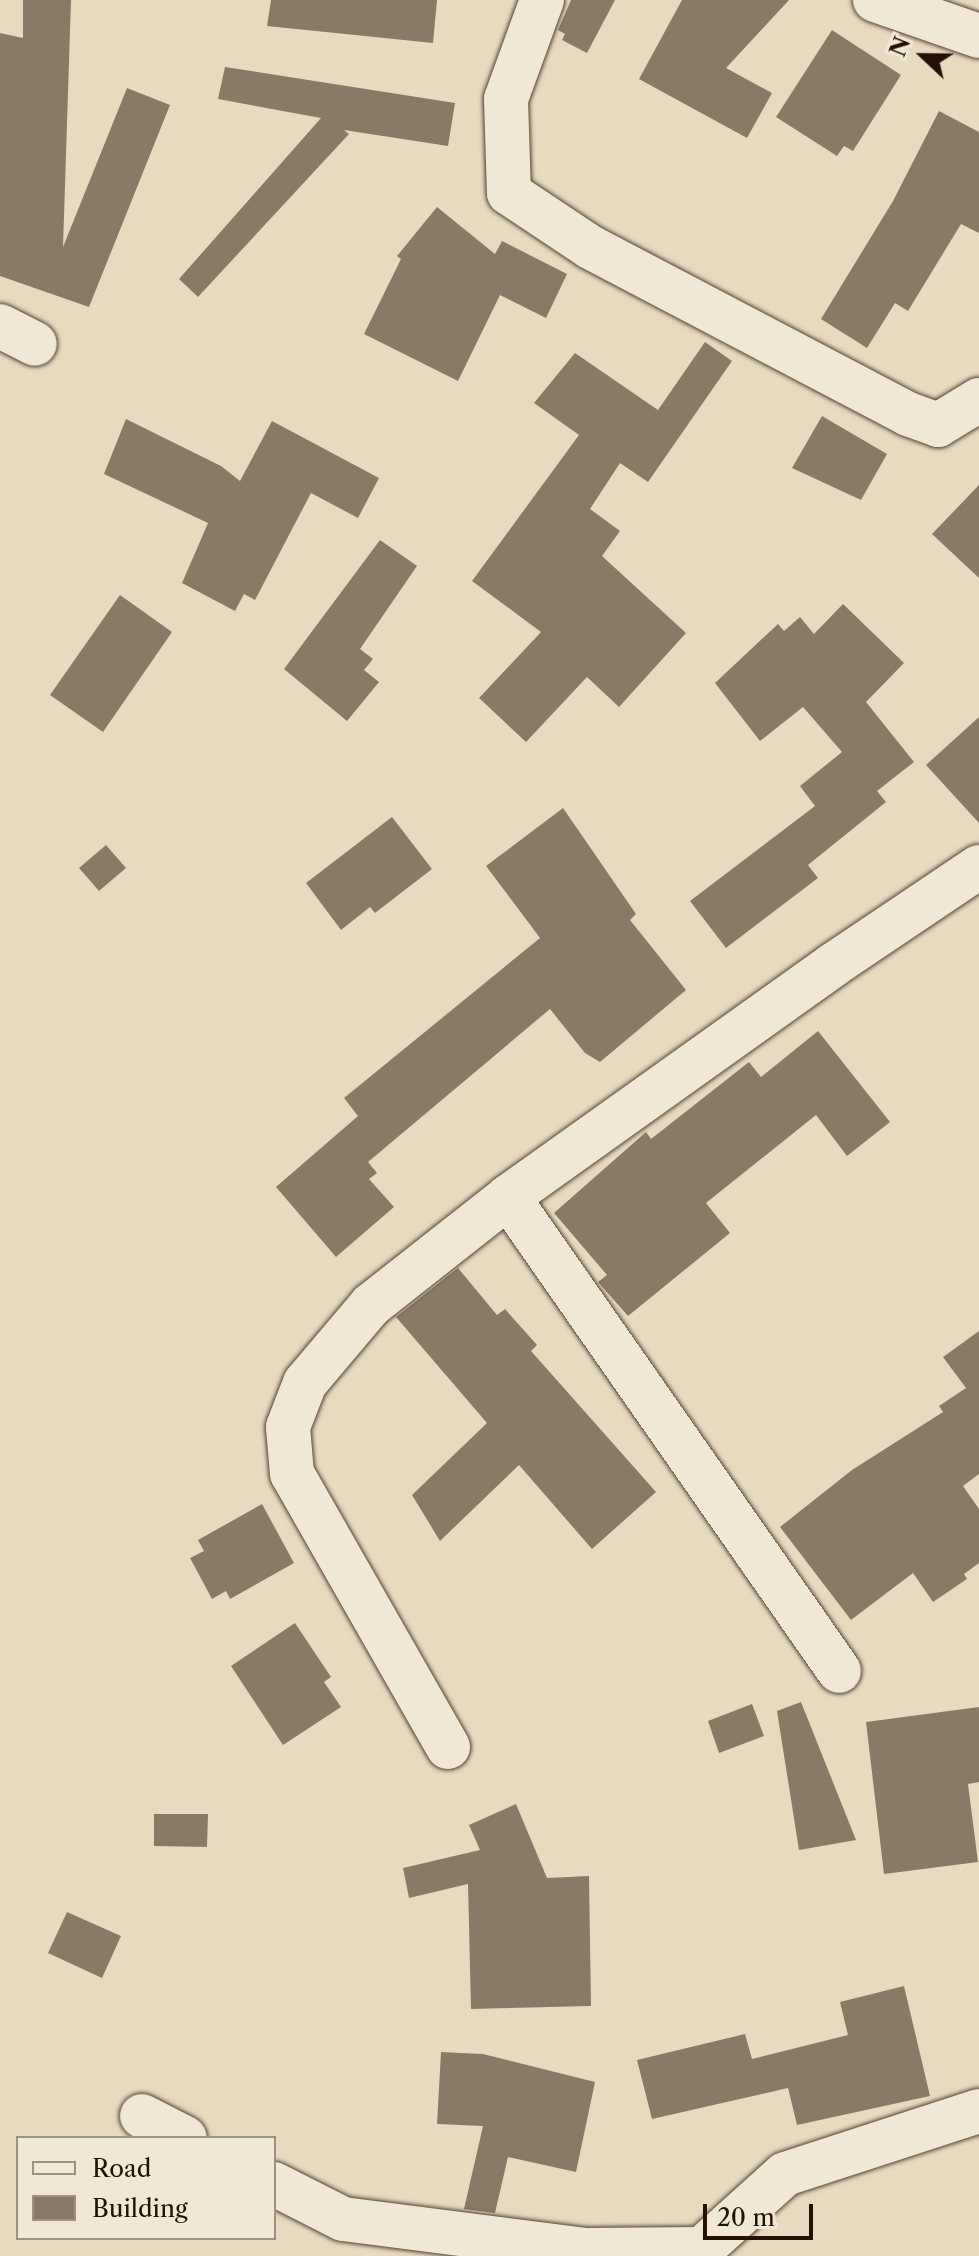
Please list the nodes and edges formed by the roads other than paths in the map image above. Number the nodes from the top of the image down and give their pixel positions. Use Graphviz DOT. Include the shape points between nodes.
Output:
graph roads {
  1 [pos="542,0"];
  2 [pos="875,0"];
  3 [pos="979,36"];
  4 [pos="979,400"];
  5 [pos="979,867"];
  6 [pos="508,1197"];
  7 [pos="839,1671"];
  8 [pos="448,1747"];
  9 [pos="979,2111"];
  10 [pos="142,2116"];
  11 [pos="181,2136"];
  12 [pos="276,2185"];
  13 [pos="697,2252"];
  1 -- 4 [label="street" via="506,99 509,193 590,247 908,414 938,425"];
  2 -- 3 [label="street"];
  5 -- 6 [label="street"];
  6 -- 7 [label="street"];
  6 -- 8 [label="street" via="371,1305 305,1383 288,1427 292,1474"];
  9 -- 13 [label="street" via="785,2174"];
  10 -- 11 [label="street"];
  12 -- 13 [label="street" via="343,2219 586,2250"];
}
